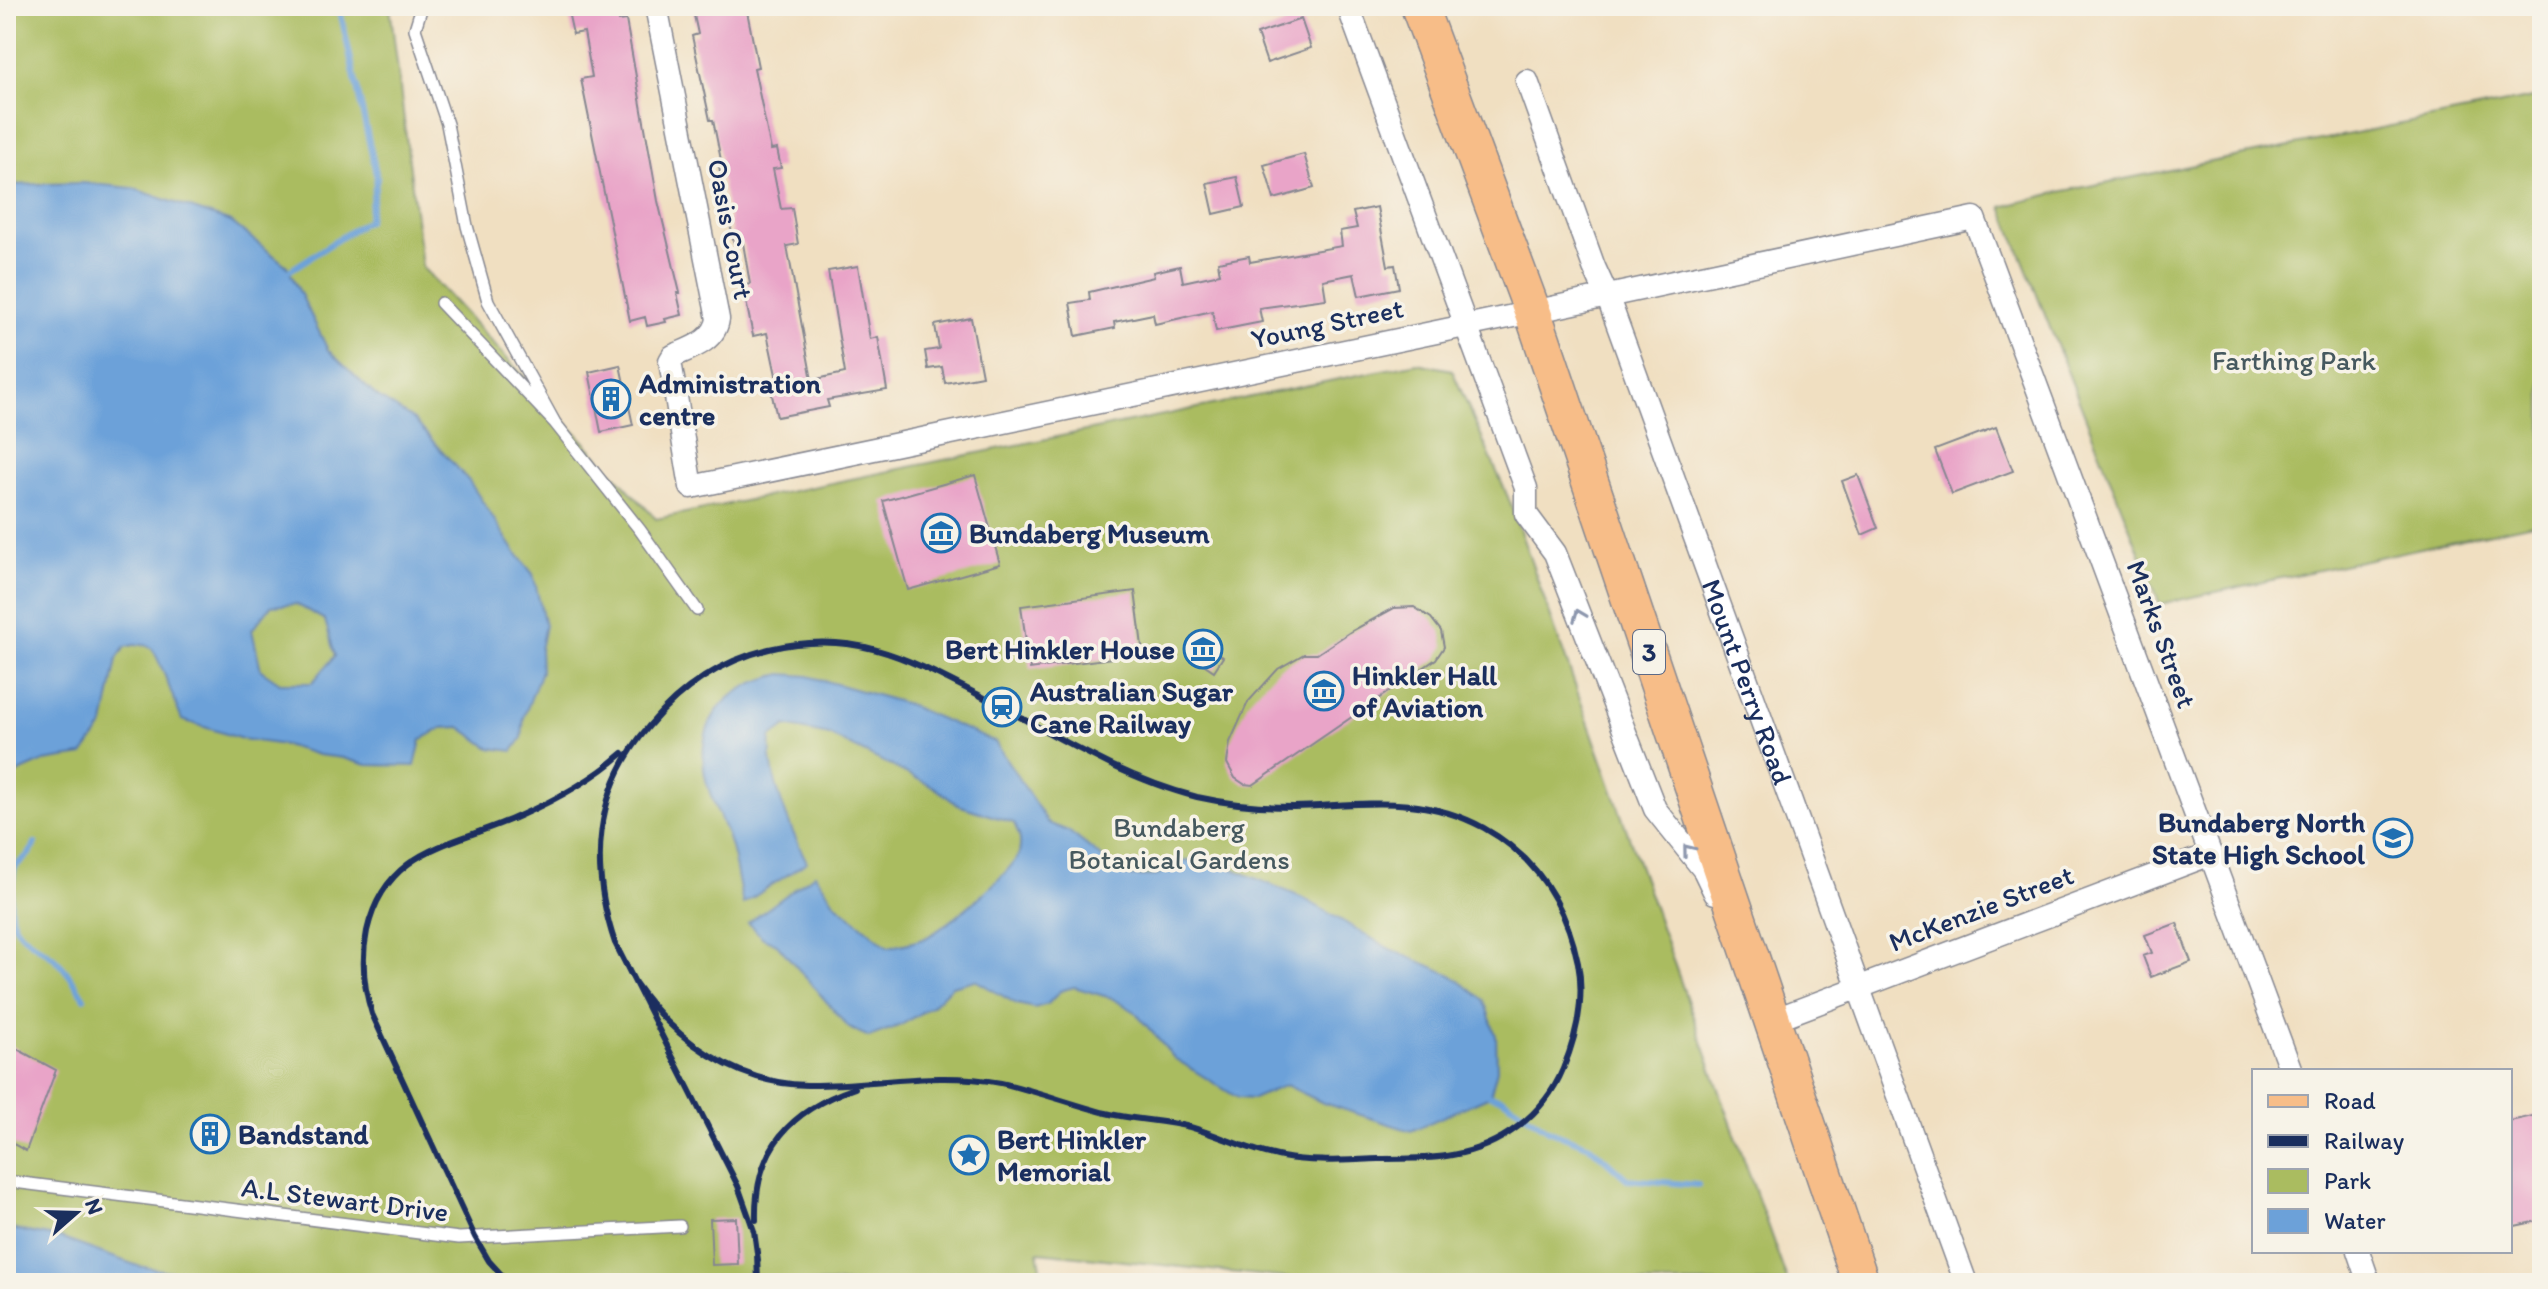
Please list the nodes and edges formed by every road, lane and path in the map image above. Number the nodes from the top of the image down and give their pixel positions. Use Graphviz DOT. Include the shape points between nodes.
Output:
graph roads {
  1 [pos="422,6"];
  2 [pos="656,6"];
  3 [pos="1348,6"];
  4 [pos="1419,6"];
  5 [pos="1527,81"];
  6 [pos="1974,218"];
  7 [pos="1608,298"];
  8 [pos="441,303"];
  9 [pos="1533,313"];
  10 [pos="1466,325"];
  11 [pos="555,423"];
  12 [pos="691,487"];
  13 [pos="697,610"];
  14 [pos="2211,854"];
  15 [pos="1857,987"];
  16 [pos="1768,1006"];
  17 [pos="2290,1069"];
  18 [pos="6,1181"];
  19 [pos="680,1226"];
  20 [pos="2359,1253"];
  21 [pos="1861,1283"];
  22 [pos="1966,1283"];
  23 [pos="2369,1283"];
  1 -- 11 [label="lane" via="415,29 447,124 488,301"];
  2 -- 12 [label="street, Oasis Court" via="718,319 711,336 670,361"];
  3 -- 10 [label="street"];
  4 -- 9 [label="main road, 3"];
  5 -- 7 [label="street, Mount Perry Road"];
  6 -- 7 [label="street, Young Street"];
  6 -- 14 [label="street, Marks Street"];
  7 -- 9 [label="street, Young Street"];
  7 -- 15 [label="street, Mount Perry Road"];
  8 -- 11 [label="lane"];
  9 -- 10 [label="street, Young Street"];
  9 -- 16 [label="main road, 3"];
  10 -- 12 [label="street, Young Street"];
  16 -- 10 [label="street, one-way" via="1704,870 1655,809 1555,553 1526,514 1526,488"];
  11 -- 13 [label="lane"];
  14 -- 15 [label="street, McKenzie Street"];
  14 -- 17 [label="street, Marks Street"];
  15 -- 16 [label="street, McKenzie Street"];
  15 -- 22 [label="street, Mount Perry Road"];
  16 -- 21 [label="main road, 3"];
  18 -- 19 [label="lane, A.L Stewart Drive" via="459,1238"];
  20 -- 23 [label="street"];
}
